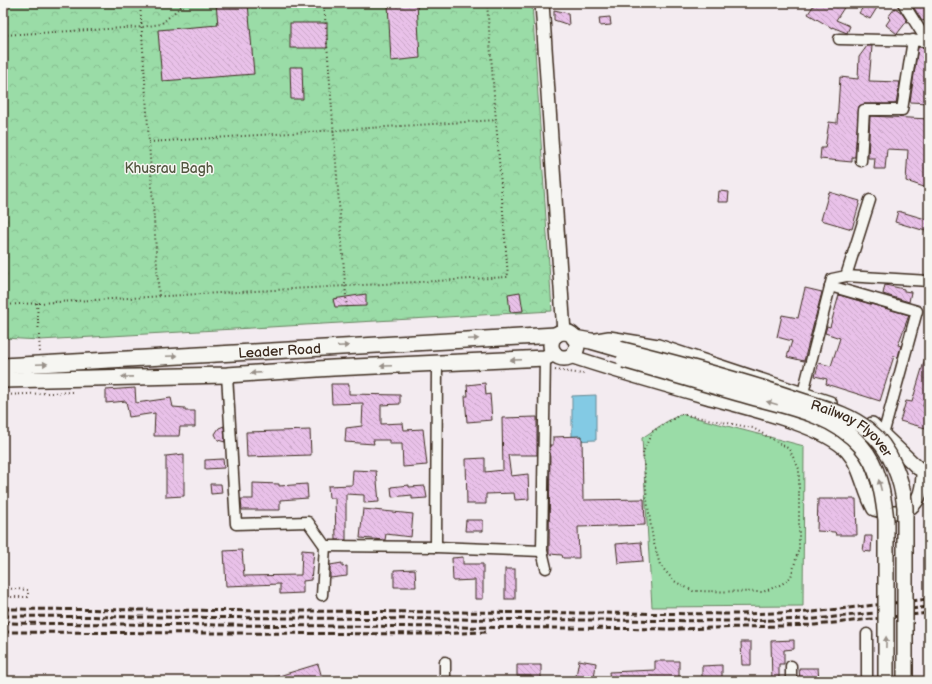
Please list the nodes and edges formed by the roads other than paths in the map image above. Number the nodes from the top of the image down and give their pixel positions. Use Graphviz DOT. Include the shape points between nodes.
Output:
graph roads {
  1 [pos="542,3"];
  2 [pos="903,3"];
  3 [pos="839,39"];
  4 [pos="913,40"];
  5 [pos="928,41"];
  6 [pos="861,161"];
  7 [pos="870,200"];
  8 [pos="846,276"];
  9 [pos="929,281"];
  10 [pos="830,286"];
  11 [pos="592,341"];
  12 [pos="568,343"];
  13 [pos="618,353"];
  14 [pos="549,356"];
  15 [pos="437,364"];
  16 [pos="3,366"];
  17 [pos="227,375"];
  18 [pos="3,380"];
  19 [pos="803,393"];
  20 [pos="883,434"];
  21 [pos="924,470"];
  22 [pos="325,546"];
  23 [pos="436,546"];
  24 [pos="542,551"];
  25 [pos="546,568"];
  26 [pos="322,595"];
  27 [pos="867,634"];
  28 [pos="445,662"];
  29 [pos="791,666"];
  30 [pos="445,681"];
  31 [pos="791,681"];
  32 [pos="867,681"];
  33 [pos="886,681"];
  34 [pos="905,681"];
  1 -- 12 [label="street"];
  2 -- 5 [label="street"];
  3 -- 4 [label="street"];
  4 -- 5 [label="street"];
  4 -- 6 [label="street" via="902,110 864,110"];
  7 -- 8 [label="street"];
  8 -- 9 [label="street"];
  8 -- 10 [label="street" via="832,279"];
  10 -- 19 [label="street"];
  10 -- 20 [label="street" via="917,311"];
  11 -- 12 [label="main road, Railway Flyover"];
  11 -- 13 [label="main road, Railway Flyover"];
  11 -- 19 [label="street" via="609,338 658,346"];
  12 -- 13 [label="main road, Railway Flyover" via="588,350"];
  12 -- 14 [label="main road, Leader Road" via="561,358"];
  16 -- 12 [label="main road, Leader Road, one-way"];
  12 -- 21 [label="street" via="821,433 842,447 855,463 874,509 899,512 913,508 923,482"];
  33 -- 13 [label="main road, Railway Flyover, one-way, bridge" via="886,520 878,476 862,446 848,434 809,414"];
  13 -- 34 [label="main road, Railway Flyover, bridge" via="745,382 852,418 880,441 897,471 905,507"];
  14 -- 15 [label="main road, Leader Road, one-way"];
  14 -- 24 [label="street"];
  15 -- 17 [label="main road, Leader Road, one-way"];
  15 -- 23 [label="street"];
  17 -- 18 [label="main road, Leader Road, one-way"];
  17 -- 22 [label="street" via="236,524 308,522"];
  19 -- 20 [label="street" via="848,409 873,424"];
  20 -- 21 [label="street"];
  22 -- 23 [label="street"];
  22 -- 26 [label="street"];
  23 -- 24 [label="street"];
  24 -- 25 [label="street"];
  27 -- 32 [label="street"];
  28 -- 30 [label="street"];
  29 -- 31 [label="street"];
}
